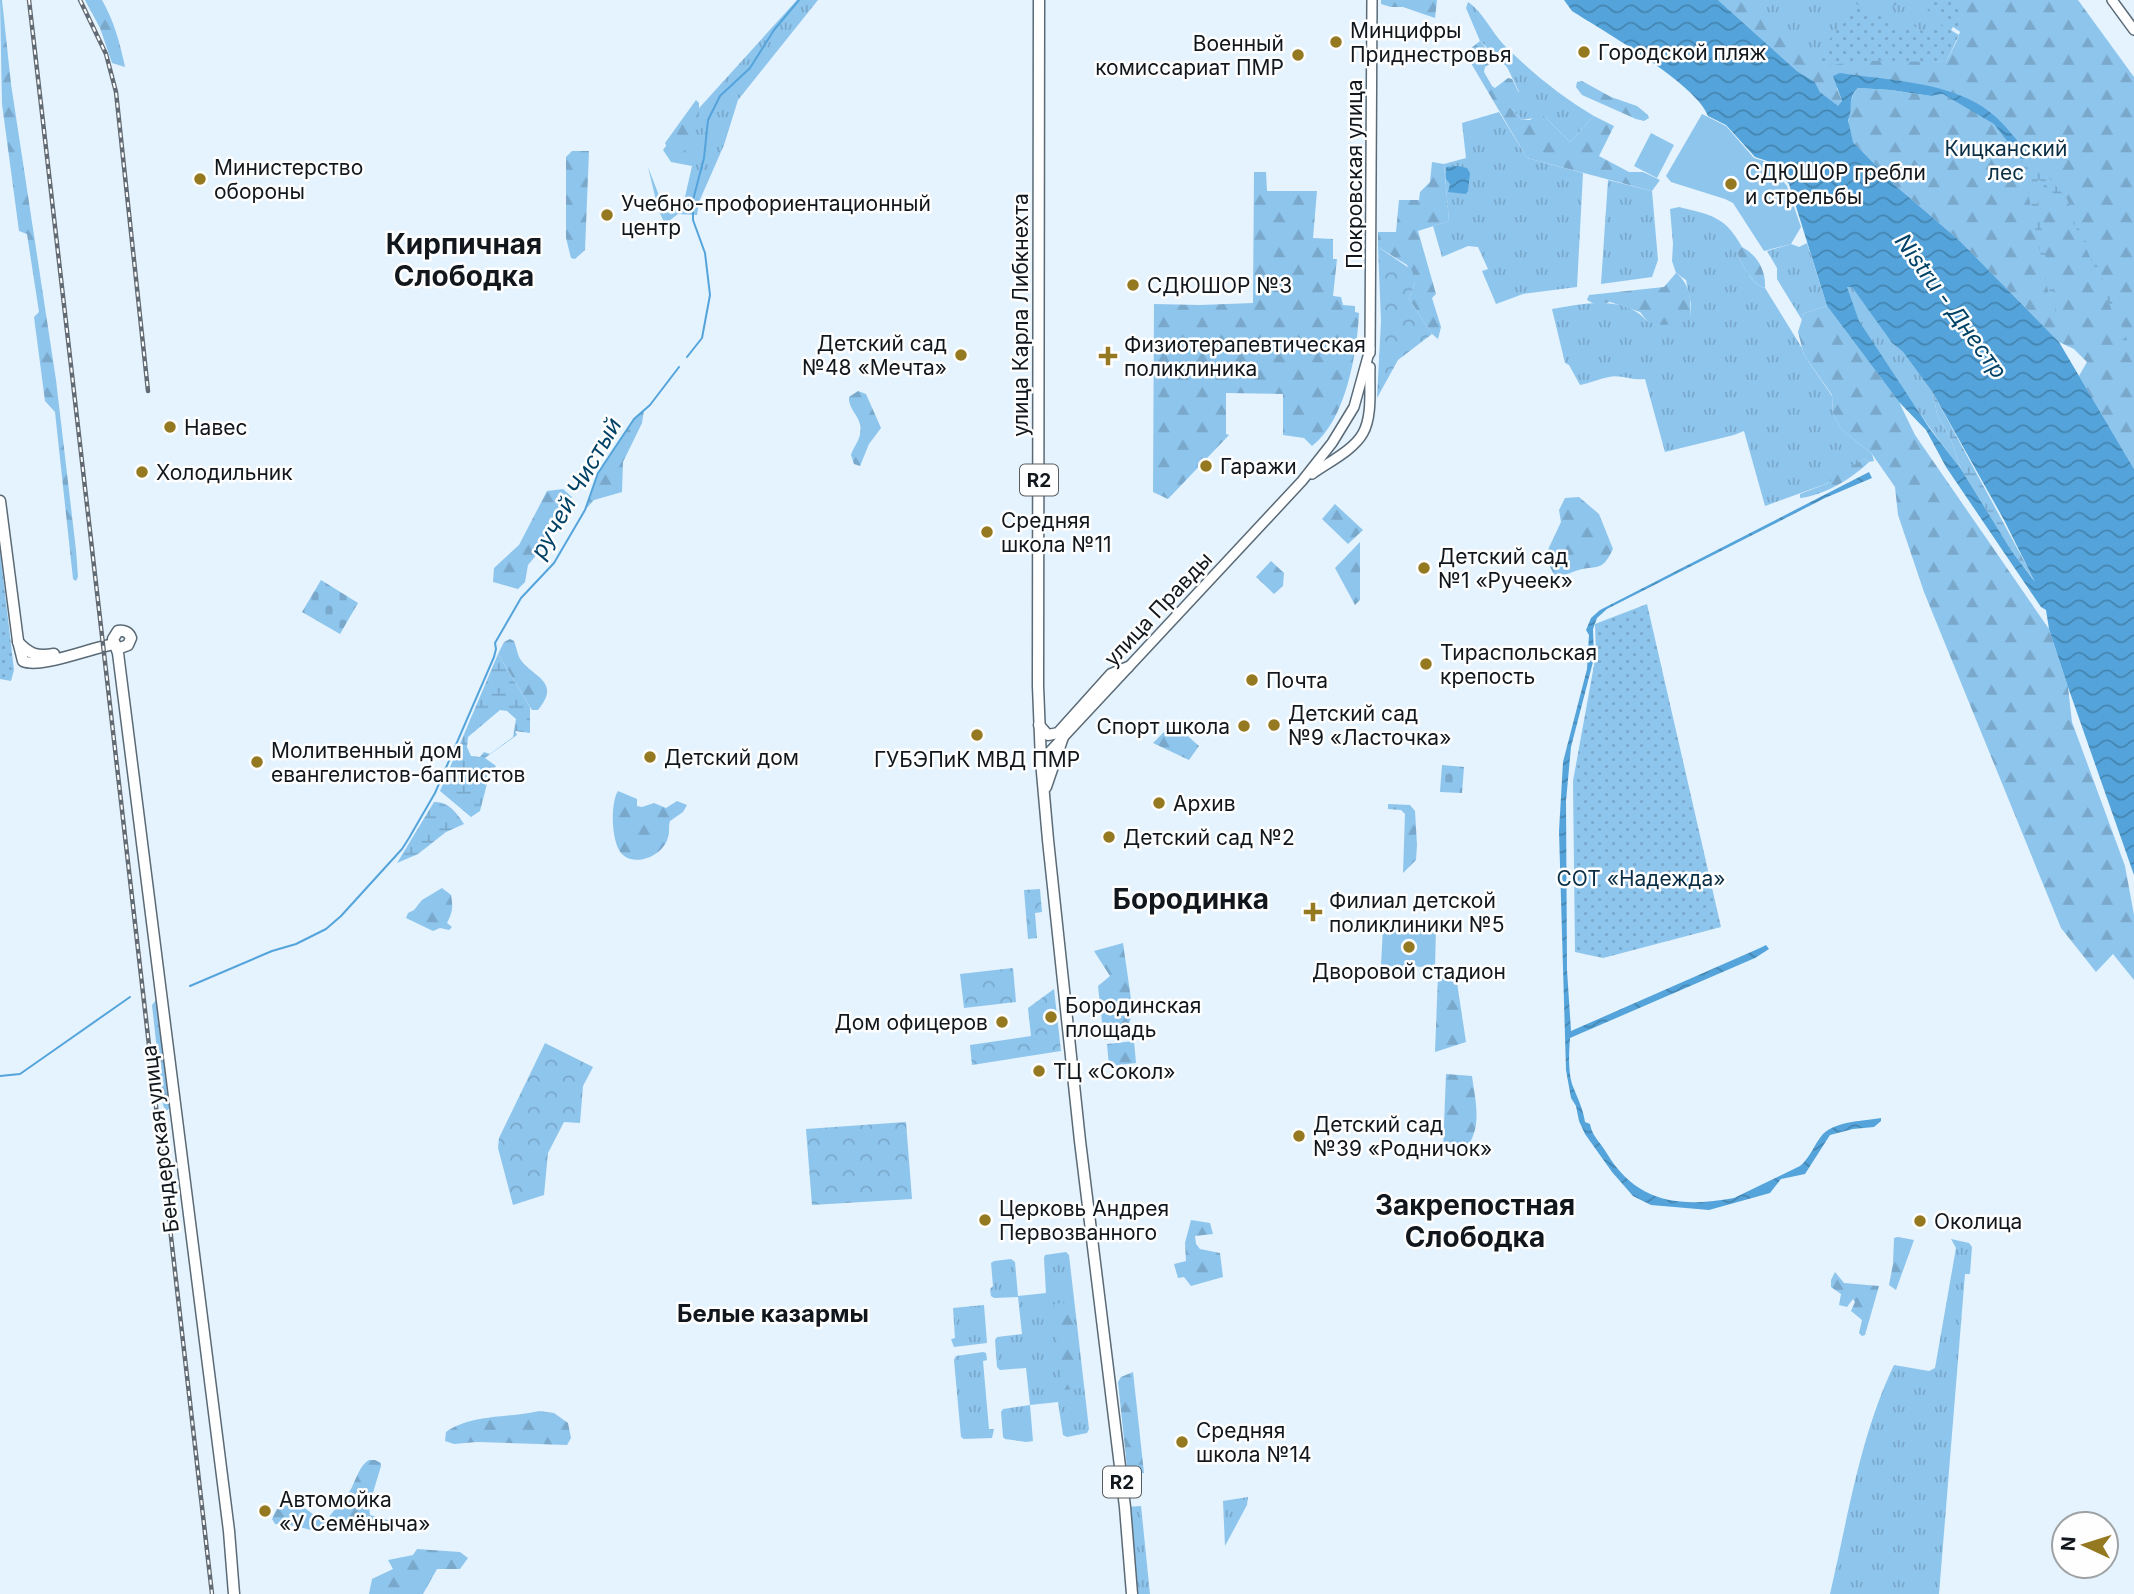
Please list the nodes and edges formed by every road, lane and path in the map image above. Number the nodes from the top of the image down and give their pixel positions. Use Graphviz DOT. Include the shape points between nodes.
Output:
graph roads {
  1 [pos="1039,0"];
  2 [pos="1372,0"];
  3 [pos="2112,0"];
  4 [pos="2134,30"];
  5 [pos="1370,349"];
  6 [pos="1354,407"];
  7 [pos="1368,410"];
  8 [pos="1366,424"];
  9 [pos="1332,443"];
  10 [pos="1341,453"];
  11 [pos="1302,481"];
  12 [pos="0,500"];
  13 [pos="114,642"];
  14 [pos="130,643"];
  15 [pos="1128,667"];
  16 [pos="122,680"];
  17 [pos="1039,724"];
  18 [pos="1063,737"];
  19 [pos="1041,761"];
  20 [pos="1044,795"];
  21 [pos="234,1594"];
  22 [pos="1132,1594"];
  1 -- 17 [label="main road, улица Карла Либкнехта / R2"];
  2 -- 5 [label="main road, Покровская улица"];
  3 -- 4 [label="main road"];
  5 -- 6 [label="main road, Покровская улица"];
  5 -- 7 [label="main road, Покровская улица"];
  6 -- 7 [label="main road"];
  6 -- 9 [label="main road, улица Правды"];
  7 -- 8 [label="main road, Покровская улица"];
  8 -- 10 [label="main road, улица Правды" via="1362,436"];
  9 -- 10 [label="main road"];
  9 -- 11 [label="main road, улица Правды"];
  10 -- 11 [label="main road, улица Правды"];
  11 -- 15 [label="main road, улица Правды"];
  12 -- 13 [label="main road" via="22,659 34,664"];
  13 -- 14 [label="main road" via="123,648"];
  13 -- 14 [label="main road" via="116,633 124,631"];
  13 -- 16 [label="main road, Бендерская улица"];
  14 -- 16 [label="main road, Бендерская улица"];
  15 -- 17 [label="main road" via="1111,674 1058,733 1048,735"];
  15 -- 18 [label="main road, улица Правды"];
  16 -- 21 [label="main road, Бендерская улица"];
  17 -- 19 [label="main road, улица Карла Либкнехта / R2"];
  18 -- 19 [label="main road, улица Правды"];
  18 -- 20 [label="main road"];
  19 -- 20 [label="main road, улица Карла Либкнехта / R2"];
  20 -- 22 [label="main road, улица Карла Либкнехта / R2"];
}
